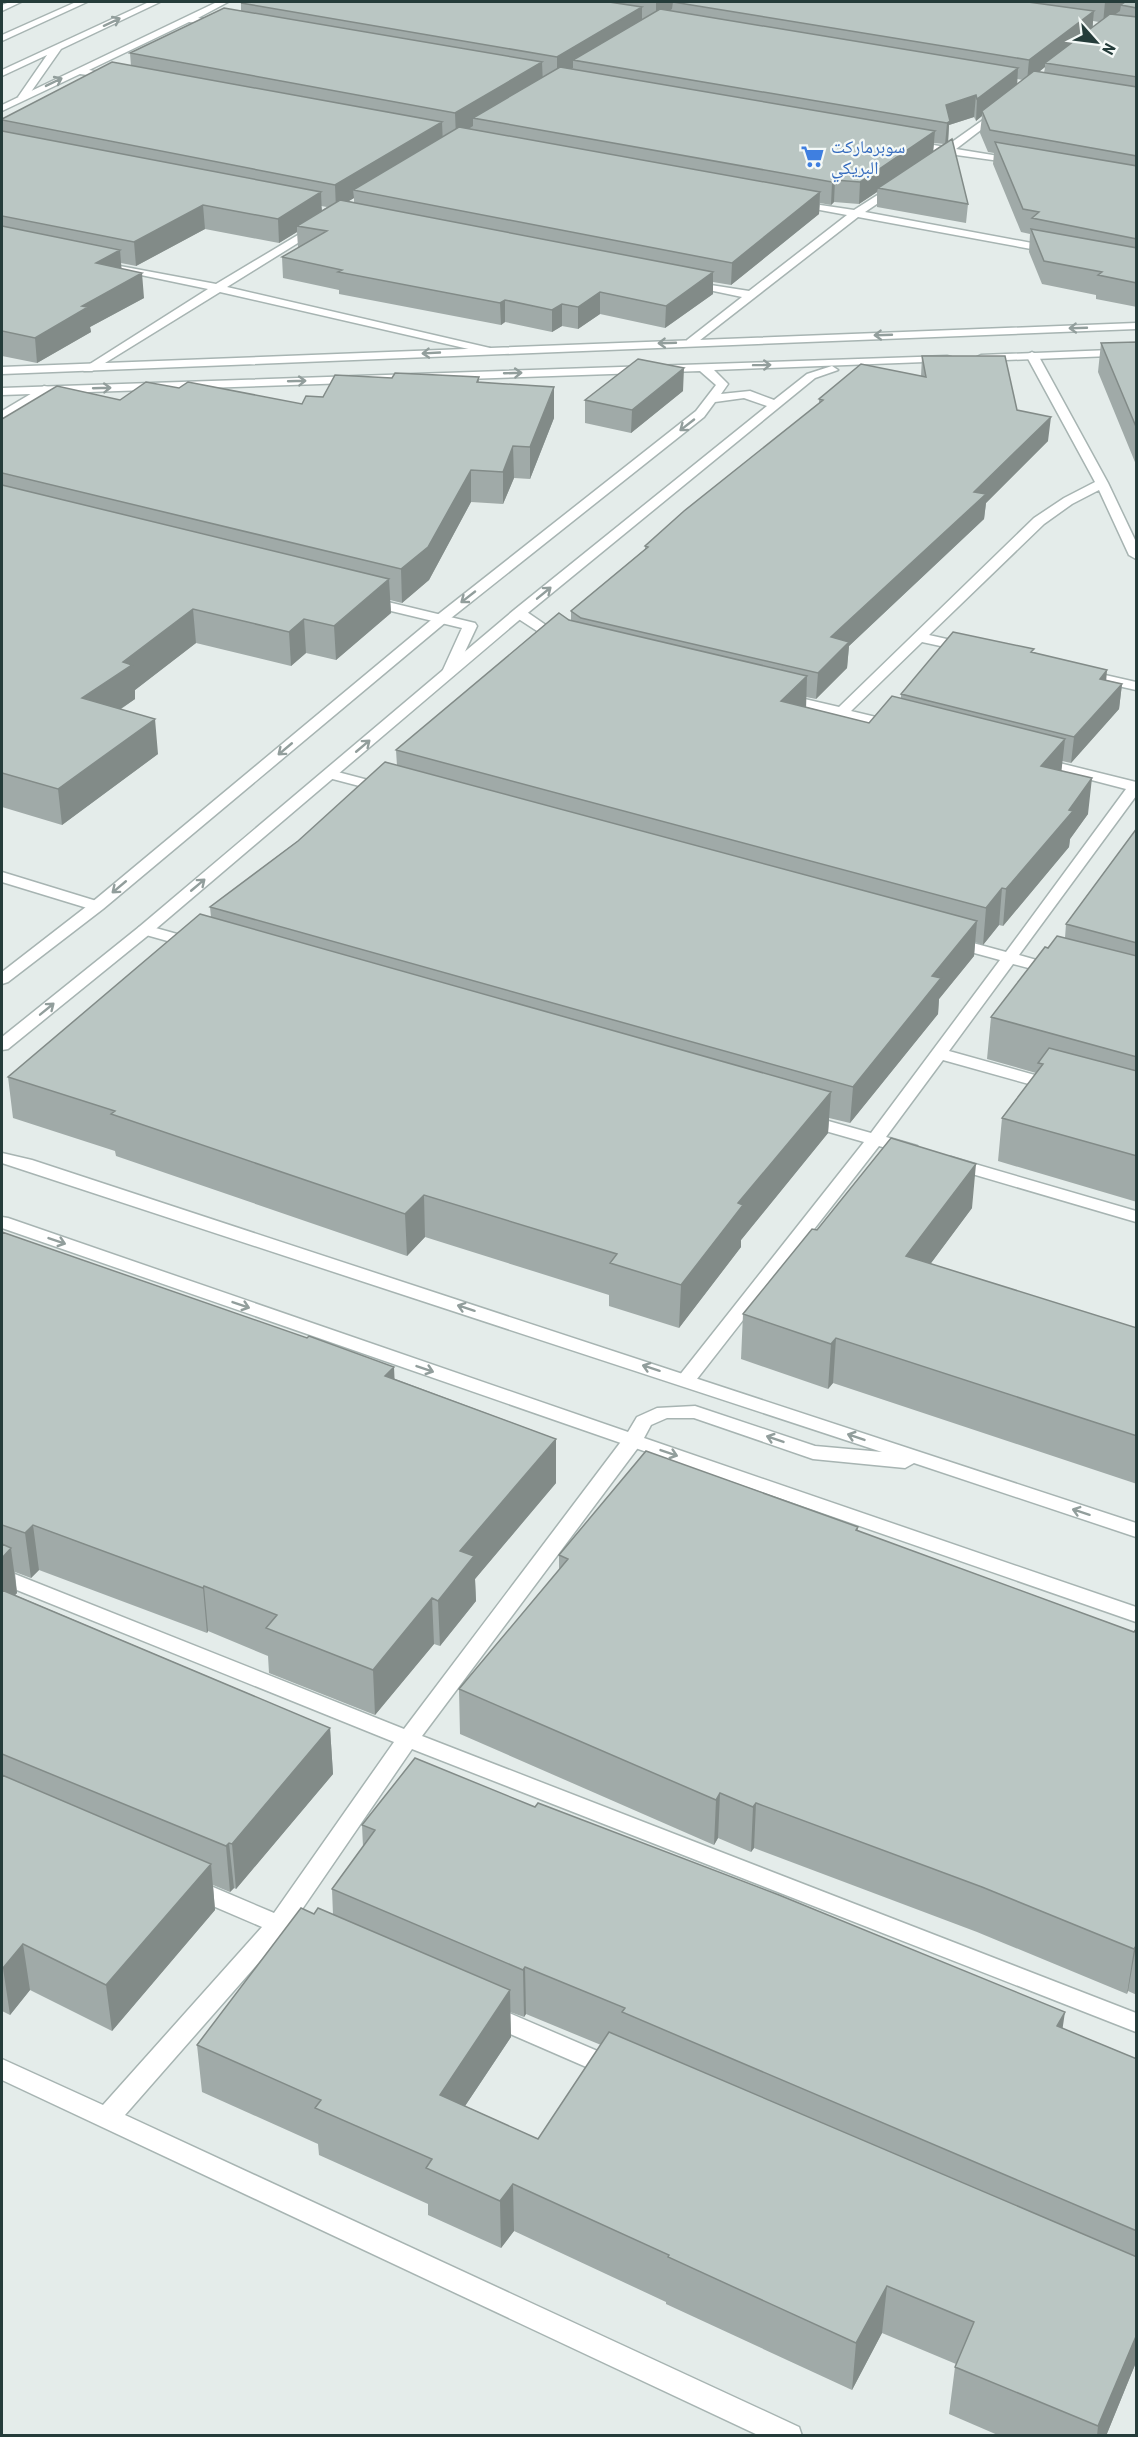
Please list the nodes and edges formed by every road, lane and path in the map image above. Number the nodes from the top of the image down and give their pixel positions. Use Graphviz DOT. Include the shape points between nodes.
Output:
graph roads {
  1 [pos="82,2"];
  2 [pos="155,2"];
  3 [pos="223,2"];
  4 [pos="188,19"];
  5 [pos="30,26"];
  6 [pos="235,27"];
  7 [pos="2,31"];
  8 [pos="2,38"];
  9 [pos="59,46"];
  10 [pos="78,70"];
  11 [pos="2,73"];
  12 [pos="124,79"];
  13 [pos="23,97"];
  14 [pos="1013,101"];
  15 [pos="2,108"];
  16 [pos="901,142"];
  17 [pos="948,150"];
  18 [pos="929,163"];
  19 [pos="1030,164"];
  20 [pos="911,175"];
  21 [pos="786,201"];
  22 [pos="856,214"];
  23 [pos="328,220"];
  24 [pos="1066,253"];
  25 [pos="81,260"];
  26 [pos="680,281"];
  27 [pos="217,288"];
  28 [pos="750,295"];
  29 [pos="1137,326"];
  30 [pos="691,342"];
  31 [pos="486,350"];
  32 [pos="1137,352"];
  33 [pos="1032,356"];
  34 [pos="853,364"];
  35 [pos="2,366"];
  36 [pos="703,367"];
  37 [pos="88,369"];
  38 [pos="2,371"];
  39 [pos="25,371"];
  40 [pos="44,390"];
  41 [pos="2,392"];
  42 [pos="709,400"];
  43 [pos="776,406"];
  44 [pos="2,416"];
  45 [pos="1102,483"];
  46 [pos="1137,555"];
  47 [pos="348,596"];
  48 [pos="519,613"];
  49 [pos="441,619"];
  50 [pos="920,637"];
  51 [pos="574,649"];
  52 [pos="977,650"];
  53 [pos="1068,670"];
  54 [pos="449,672"];
  55 [pos="1137,686"];
  56 [pos="772,696"];
  57 [pos="842,712"];
  58 [pos="910,729"];
  59 [pos="1023,758"];
  60 [pos="330,774"];
  61 [pos="1136,787"];
  62 [pos="399,793"];
  63 [pos="2,877"];
  64 [pos="97,906"];
  65 [pos="145,930"];
  66 [pos="930,937"];
  67 [pos="214,949"];
  68 [pos="1011,959"];
  69 [pos="1068,974"];
  70 [pos="2,980"];
  71 [pos="2,1046"];
  72 [pos="940,1054"];
  73 [pos="1067,1089"];
  74 [pos="796,1116"];
  75 [pos="876,1139"];
  76 [pos="2,1158"];
  77 [pos="26,1164"];
  78 [pos="2,1170"];
  79 [pos="1137,1217"];
  80 [pos="2,1222"];
  81 [pos="686,1380"];
  82 [pos="633,1440"];
  83 [pos="936,1464"];
  84 [pos="1137,1530"];
  85 [pos="2,1576"];
  86 [pos="1137,1615"];
  87 [pos="408,1739"];
  88 [pos="172,1879"];
  89 [pos="279,1924"];
  90 [pos="334,1948"];
  91 [pos="466,2005"];
  92 [pos="1137,2023"];
  93 [pos="2,2069"];
  94 [pos="631,2076"];
  95 [pos="108,2117"];
  96 [pos="789,2436"];
  1 -- 5 [label="street"];
  9 -- 2 [label="street, one-way"];
  3 -- 4 [label="street"];
  4 -- 6 [label="street"];
  4 -- 10 [label="street"];
  5 -- 7 [label="street"];
  5 -- 8 [label="street"];
  9 -- 11 [label="street"];
  9 -- 13 [label="street"];
  10 -- 12 [label="street"];
  13 -- 10 [label="street, one-way"];
  13 -- 15 [label="street"];
  14 -- 17 [label="street"];
  16 -- 17 [label="street"];
  17 -- 18 [label="street"];
  17 -- 19 [label="street"];
  20 -- 22 [label="street"];
  21 -- 22 [label="street"];
  22 -- 24 [label="street"];
  22 -- 28 [label="street"];
  23 -- 27 [label="street"];
  25 -- 27 [label="street"];
  26 -- 28 [label="street"];
  27 -- 31 [label="street"];
  27 -- 37 [label="street"];
  28 -- 30 [label="street"];
  29 -- 30 [label="street, one-way"];
  30 -- 31 [label="street, one-way"];
  31 -- 37 [label="street, one-way"];
  32 -- 33 [label="street"];
  33 -- 34 [label="street"];
  33 -- 45 [label="street"];
  36 -- 34 [label="street, one-way"];
  34 -- 43 [label="street" via="811,376"];
  35 -- 39 [label="street"];
  40 -- 36 [label="street, one-way"];
  36 -- 42 [label="street" via="722,384"];
  37 -- 39 [label="street"];
  38 -- 39 [label="street"];
  40 -- 41 [label="street"];
  40 -- 44 [label="street"];
  42 -- 43 [label="street" via="744,393"];
  42 -- 49 [label="street, one-way" via="700,414"];
  48 -- 43 [label="street, one-way"];
  45 -- 46 [label="street"];
  45 -- 50 [label="street" via="1039,521"];
  47 -- 49 [label="street"];
  48 -- 51 [label="street"];
  48 -- 54 [label="street"];
  49 -- 54 [label="street" via="470,626"];
  49 -- 64 [label="street, one-way"];
  50 -- 52 [label="street"];
  50 -- 57 [label="street"];
  53 -- 55 [label="street"];
  60 -- 54 [label="street, one-way"];
  56 -- 57 [label="street"];
  57 -- 58 [label="street"];
  59 -- 61 [label="street"];
  60 -- 62 [label="street"];
  65 -- 60 [label="street, one-way"];
  61 -- 68 [label="street"];
  63 -- 64 [label="street"];
  64 -- 70 [label="street"];
  65 -- 67 [label="street"];
  71 -- 65 [label="street, one-way"];
  66 -- 68 [label="street"];
  68 -- 69 [label="street"];
  68 -- 72 [label="street"];
  72 -- 73 [label="street"];
  72 -- 75 [label="street"];
  74 -- 75 [label="street"];
  75 -- 79 [label="street"];
  75 -- 81 [label="street"];
  76 -- 77 [label="street"];
  77 -- 78 [label="street"];
  81 -- 77 [label="street, one-way"];
  80 -- 82 [label="street, one-way"];
  83 -- 81 [label="street, one-way"];
  83 -- 82 [label="street, one-way" via="813,1452 695,1412 664,1412 644,1421"];
  82 -- 86 [label="street, one-way"];
  82 -- 87 [label="street"];
  84 -- 83 [label="street, one-way"];
  85 -- 87 [label="street"];
  87 -- 89 [label="street"];
  87 -- 92 [label="street"];
  88 -- 89 [label="street"];
  89 -- 90 [label="street"];
  89 -- 95 [label="street"];
  91 -- 94 [label="street"];
  93 -- 95 [label="street"];
  95 -- 96 [label="street"];
}
